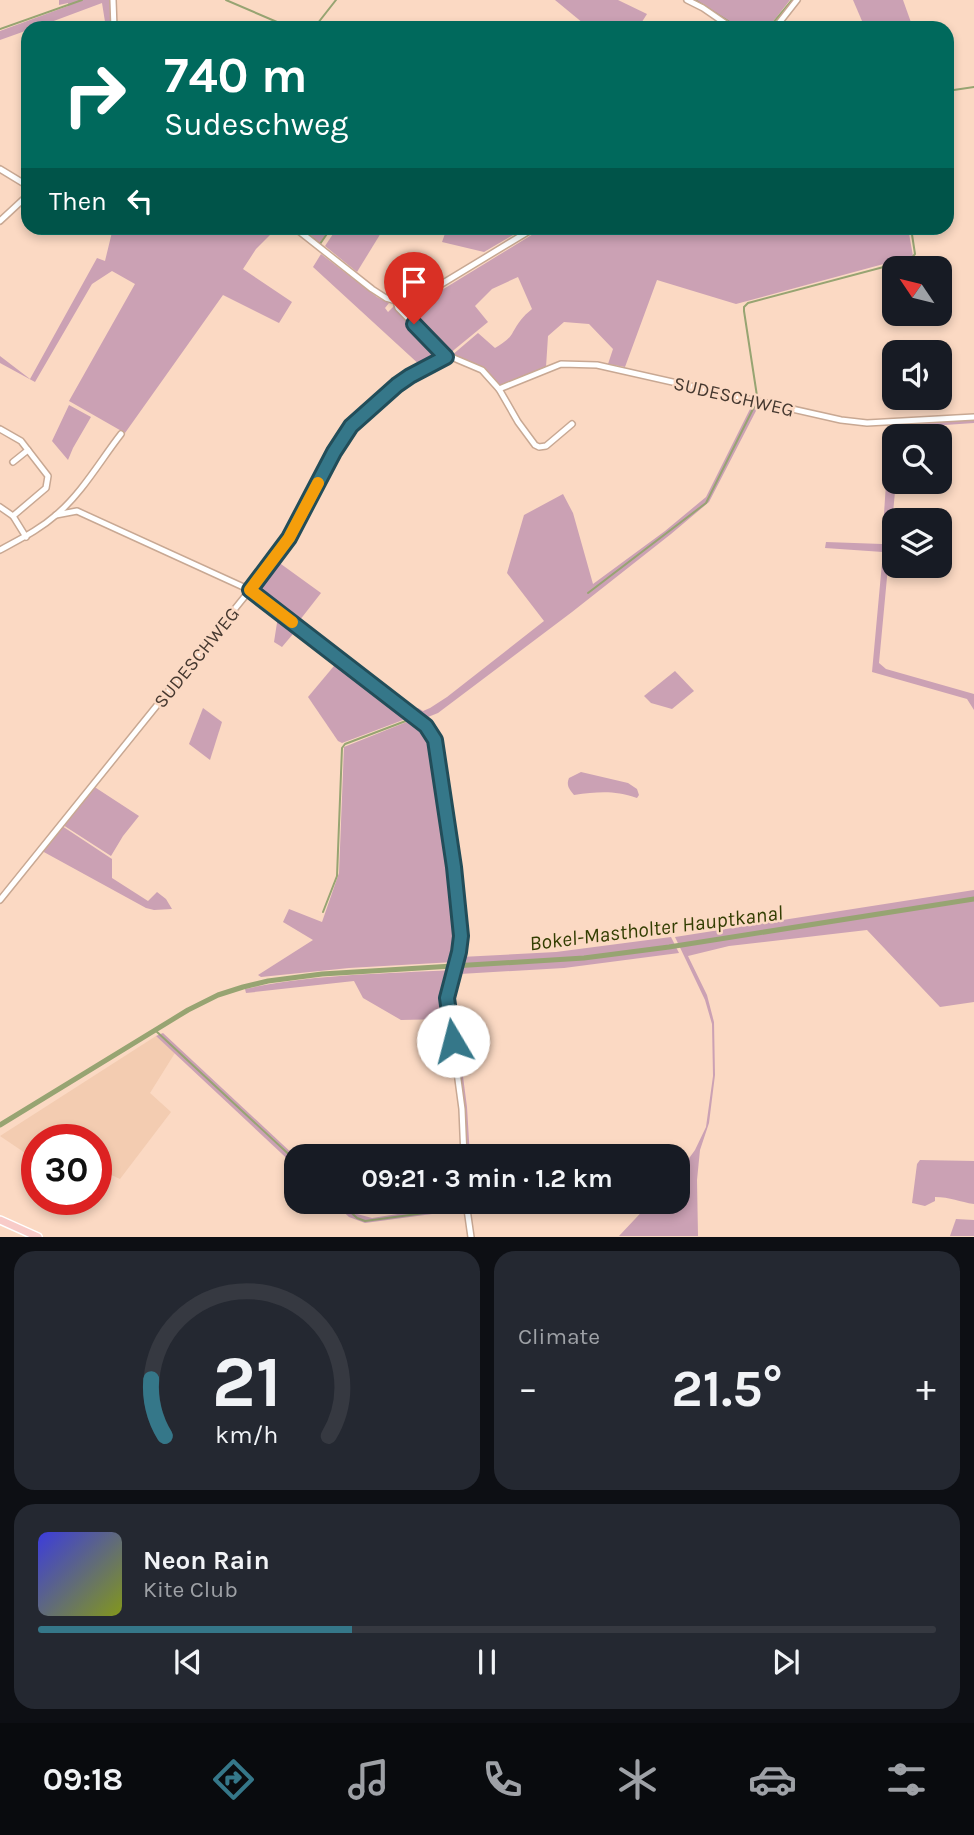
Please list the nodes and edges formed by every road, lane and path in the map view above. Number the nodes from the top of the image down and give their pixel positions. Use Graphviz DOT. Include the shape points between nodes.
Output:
graph roads {
  1 [pos="113,0"];
  2 [pos="687,0"];
  3 [pos="797,0"];
  4 [pos="114,21"];
  5 [pos="722,21"];
  6 [pos="780,21"];
  7 [pos="0,169"];
  8 [pos="21,182"];
  9 [pos="21,202"];
  10 [pos="0,221"];
  11 [pos="304,235"];
  12 [pos="522,235"];
  13 [pos="396,301"];
  14 [pos="446,357"];
  15 [pos="499,390"];
  16 [pos="974,417"];
  17 [pos="572,424"];
  18 [pos="0,429"];
  19 [pos="121,434"];
  20 [pos="28,450"];
  21 [pos="13,462"];
  22 [pos="71,500"];
  23 [pos="0,507"];
  24 [pos="77,511"];
  25 [pos="57,515"];
  26 [pos="13,516"];
  27 [pos="26,537"];
  28 [pos="0,550"];
  29 [pos="250,590"];
  30 [pos="0,900"];
  31 [pos="463,1144"];
  32 [pos="468,1214"];
  33 [pos="0,1220"];
  34 [pos="38,1237"];
  35 [pos="471,1237"];
  1 -- 4 [label="street"];
  2 -- 5 [label="street"];
  3 -- 6 [label="street"];
  7 -- 8 [label="street"];
  9 -- 10 [label="street"];
  11 -- 13 [label="street" via="372,289"];
  12 -- 13 [label="street" via="435,288"];
  13 -- 14 [label="street"];
  14 -- 15 [label="street" via="482,370"];
  14 -- 29 [label="street, SUDESCHWEG" via="397,385 351,426 289,538"];
  15 -- 16 [label="street, SUDESCHWEG" via="561,365 582,364 866,424"];
  15 -- 17 [label="street" via="539,447"];
  18 -- 20 [label="street"];
  19 -- 22 [label="street"];
  20 -- 21 [label="street"];
  20 -- 26 [label="street" via="48,476 46,488"];
  22 -- 24 [label="street"];
  22 -- 25 [label="street"];
  23 -- 26 [label="street"];
  24 -- 25 [label="street"];
  24 -- 29 [label="street"];
  25 -- 27 [label="street"];
  26 -- 27 [label="street"];
  27 -- 28 [label="street"];
  29 -- 30 [label="street, SUDESCHWEG"];
  29 -- 31 [label="street" via="426,726 435,740 461,936 447,998"];
  32 -- 35 [label="street"];
  33 -- 34 [label="main road"];
}
